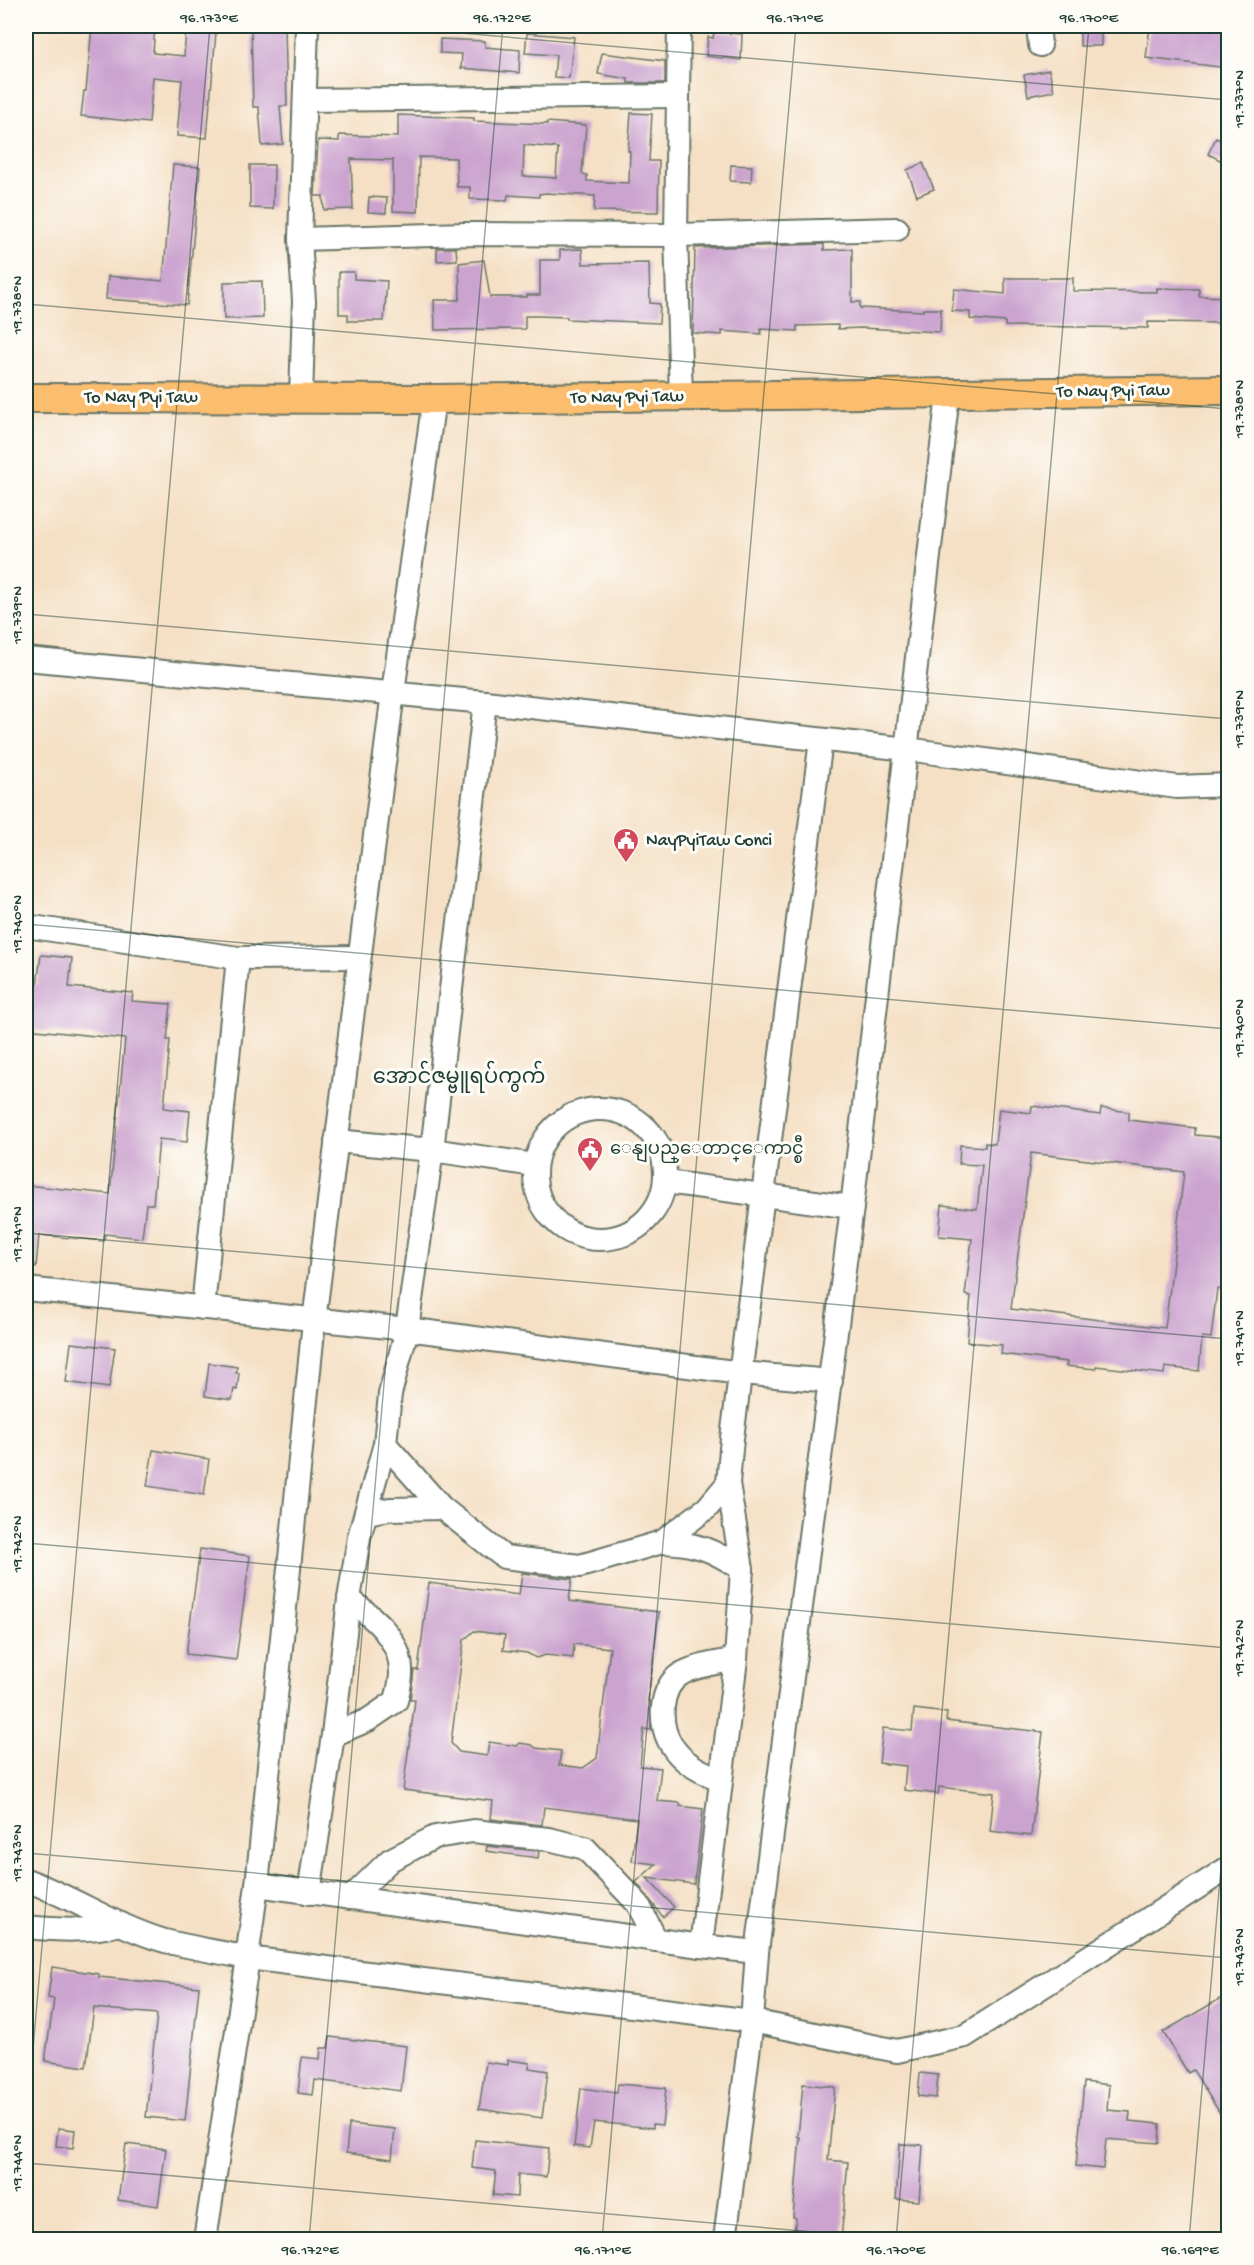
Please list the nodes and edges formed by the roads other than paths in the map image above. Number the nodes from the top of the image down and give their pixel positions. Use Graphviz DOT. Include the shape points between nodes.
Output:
graph roads {
  1 [pos="307,26"];
  2 [pos="679,26"];
  3 [pos="678,96"];
  4 [pos="305,100"];
  5 [pos="897,229"];
  6 [pos="676,235"];
  7 [pos="300,239"];
  8 [pos="1228,390"];
  9 [pos="948,395"];
  10 [pos="681,397"];
  11 [pos="26,398"];
  12 [pos="301,399"];
  13 [pos="434,399"];
  14 [pos="26,659"];
  15 [pos="393,692"];
  16 [pos="485,702"];
  17 [pos="821,740"];
  18 [pos="907,749"];
  19 [pos="1228,785"];
  20 [pos="26,926"];
  21 [pos="359,957"];
  22 [pos="238,958"];
  23 [pos="336,1141"];
  24 [pos="432,1150"];
  25 [pos="535,1165"];
  26 [pos="666,1182"];
  27 [pos="763,1195"];
  28 [pos="852,1207"];
  29 [pos="26,1289"];
  30 [pos="203,1308"];
  31 [pos="314,1321"];
  32 [pos="407,1329"];
  33 [pos="741,1373"];
  34 [pos="831,1381"];
  35 [pos="384,1444"];
  36 [pos="728,1484"];
  37 [pos="442,1508"];
  38 [pos="366,1513"];
  39 [pos="662,1542"];
  40 [pos="742,1569"];
  41 [pos="349,1599"];
  42 [pos="736,1659"];
  43 [pos="333,1735"];
  44 [pos="721,1779"];
  45 [pos="1228,1868"];
  46 [pos="26,1880"];
  47 [pos="257,1885"];
  48 [pos="309,1893"];
  49 [pos="351,1898"];
  50 [pos="122,1924"];
  51 [pos="26,1927"];
  52 [pos="656,1940"];
  53 [pos="701,1946"];
  54 [pos="757,1952"];
  55 [pos="247,1958"];
  56 [pos="752,2021"];
  57 [pos="205,2240"];
  58 [pos="725,2240"];
  1 -- 4 [label="street"];
  2 -- 3 [label="street"];
  3 -- 4 [label="street"];
  3 -- 6 [label="street"];
  4 -- 7 [label="street"];
  5 -- 6 [label="street"];
  6 -- 7 [label="street" via="465,234"];
  6 -- 10 [label="street"];
  7 -- 12 [label="street" via="304,301"];
  8 -- 9 [label="main road, To Nay Pyi Taw"];
  9 -- 10 [label="main road, To Nay Pyi Taw"];
  9 -- 18 [label="street"];
  10 -- 13 [label="main road, To Nay Pyi Taw"];
  11 -- 12 [label="main road, To Nay Pyi Taw"];
  12 -- 13 [label="main road, To Nay Pyi Taw"];
  13 -- 15 [label="street"];
  14 -- 15 [label="street"];
  15 -- 16 [label="street"];
  15 -- 21 [label="street"];
  16 -- 17 [label="street"];
  16 -- 24 [label="street"];
  17 -- 18 [label="street"];
  17 -- 27 [label="street"];
  18 -- 19 [label="street" via="1178,788"];
  18 -- 28 [label="street"];
  20 -- 22 [label="street"];
  21 -- 22 [label="street"];
  21 -- 23 [label="street"];
  22 -- 30 [label="street"];
  23 -- 24 [label="street"];
  23 -- 31 [label="street"];
  24 -- 25 [label="street"];
  24 -- 32 [label="street"];
  25 -- 26 [label="street" via="544,1140 559,1123 579,1112 602,1108 640,1121 656,1138 665,1159"];
  25 -- 26 [label="street" via="536,1188 544,1209 560,1226 580,1236 606,1239 628,1234 647,1221 660,1202"];
  26 -- 27 [label="street"];
  27 -- 28 [label="street"];
  27 -- 33 [label="street"];
  28 -- 34 [label="street"];
  29 -- 30 [label="street"];
  30 -- 31 [label="street"];
  31 -- 32 [label="street"];
  31 -- 47 [label="street"];
  32 -- 33 [label="street"];
  32 -- 35 [label="street" via="390,1394"];
  33 -- 34 [label="street"];
  33 -- 36 [label="street"];
  34 -- 54 [label="street"];
  35 -- 37 [label="street"];
  35 -- 38 [label="street"];
  36 -- 39 [label="street" via="707,1508"];
  36 -- 40 [label="street"];
  37 -- 38 [label="street"];
  37 -- 39 [label="street" via="504,1557 580,1566"];
  38 -- 41 [label="street"];
  39 -- 40 [label="street" via="686,1543 720,1555"];
  40 -- 42 [label="street"];
  41 -- 43 [label="street"];
  41 -- 43 [label="street" via="375,1619 394,1643 402,1672 396,1701 368,1720"];
  42 -- 44 [label="street"];
  42 -- 44 [label="street" via="681,1674 668,1686 663,1708 665,1730 672,1746 698,1771"];
  43 -- 48 [label="street"];
  44 -- 53 [label="street"];
  45 -- 56 [label="street" via="965,2036 897,2051"];
  46 -- 50 [label="street"];
  47 -- 48 [label="street"];
  47 -- 55 [label="street"];
  48 -- 49 [label="street"];
  49 -- 52 [label="street"];
  49 -- 52 [label="street" via="390,1860 435,1837 473,1831 549,1839 585,1848 638,1904"];
  50 -- 51 [label="street" via="81,1930"];
  50 -- 55 [label="street" via="165,1941"];
  52 -- 53 [label="street"];
  53 -- 54 [label="street"];
  54 -- 56 [label="street"];
  55 -- 56 [label="street"];
  55 -- 57 [label="street"];
  56 -- 58 [label="street"];
}
